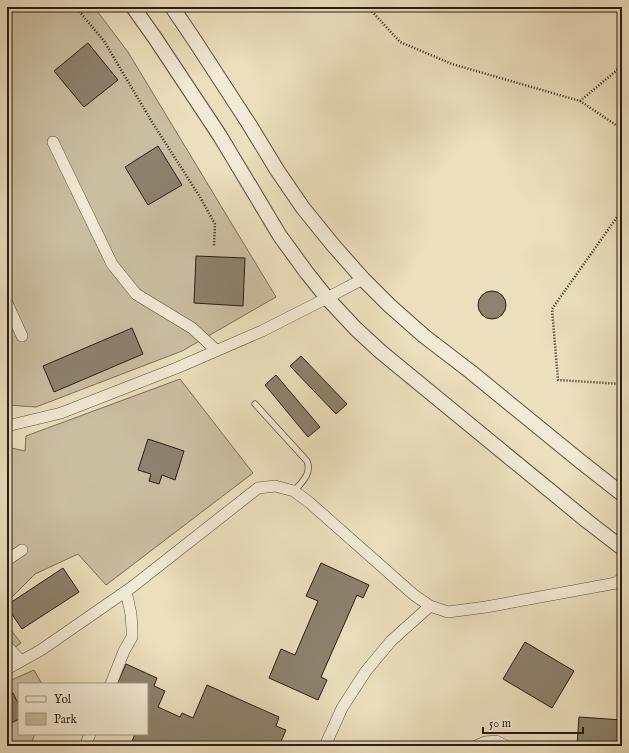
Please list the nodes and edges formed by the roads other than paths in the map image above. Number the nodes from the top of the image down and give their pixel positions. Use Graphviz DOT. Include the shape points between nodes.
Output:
graph roads {
  1 [pos="133,7"];
  2 [pos="172,7"];
  3 [pos="53,142"];
  4 [pos="363,279"];
  5 [pos="327,298"];
  6 [pos="7,302"];
  7 [pos="22,336"];
  8 [pos="216,350"];
  9 [pos="255,404"];
  10 [pos="7,426"];
  11 [pos="294,491"];
  12 [pos="622,494"];
  13 [pos="622,548"];
  14 [pos="22,550"];
  15 [pos="7,560"];
  16 [pos="622,578"];
  17 [pos="126,591"];
  18 [pos="430,606"];
  19 [pos="7,646"];
  20 [pos="21,661"];
  21 [pos="7,668"];
  22 [pos="111,683"];
  23 [pos="90,735"];
  24 [pos="85,746"];
  25 [pos="325,746"];
  26 [pos="476,746"];
  27 [pos="506,746"];
  1 -- 5 [label="street" via="220,136 280,236"];
  2 -- 4 [label="street" via="276,170 303,208"];
  3 -- 8 [label="street" via="112,264 136,294 192,328"];
  4 -- 5 [label="street"];
  4 -- 12 [label="street" via="424,336"];
  5 -- 8 [label="street"];
  5 -- 13 [label="street" via="381,352"];
  6 -- 7 [label="street"];
  8 -- 10 [label="street" via="60,413"];
  9 -- 11 [label="lane" via="307,461 308,475"];
  11 -- 17 [label="street" via="275,486 258,488"];
  11 -- 18 [label="street" via="414,596"];
  14 -- 15 [label="street"];
  16 -- 18 [label="street" via="616,583 486,607 448,612"];
  17 -- 20 [label="street"];
  17 -- 22 [label="street" via="132,637"];
  18 -- 25 [label="street" via="391,641 366,671 342,708"];
  19 -- 20 [label="street"];
  20 -- 21 [label="street"];
  23 -- 24 [label="street"];
  26 -- 27 [label="street" via="496,741"];
}
